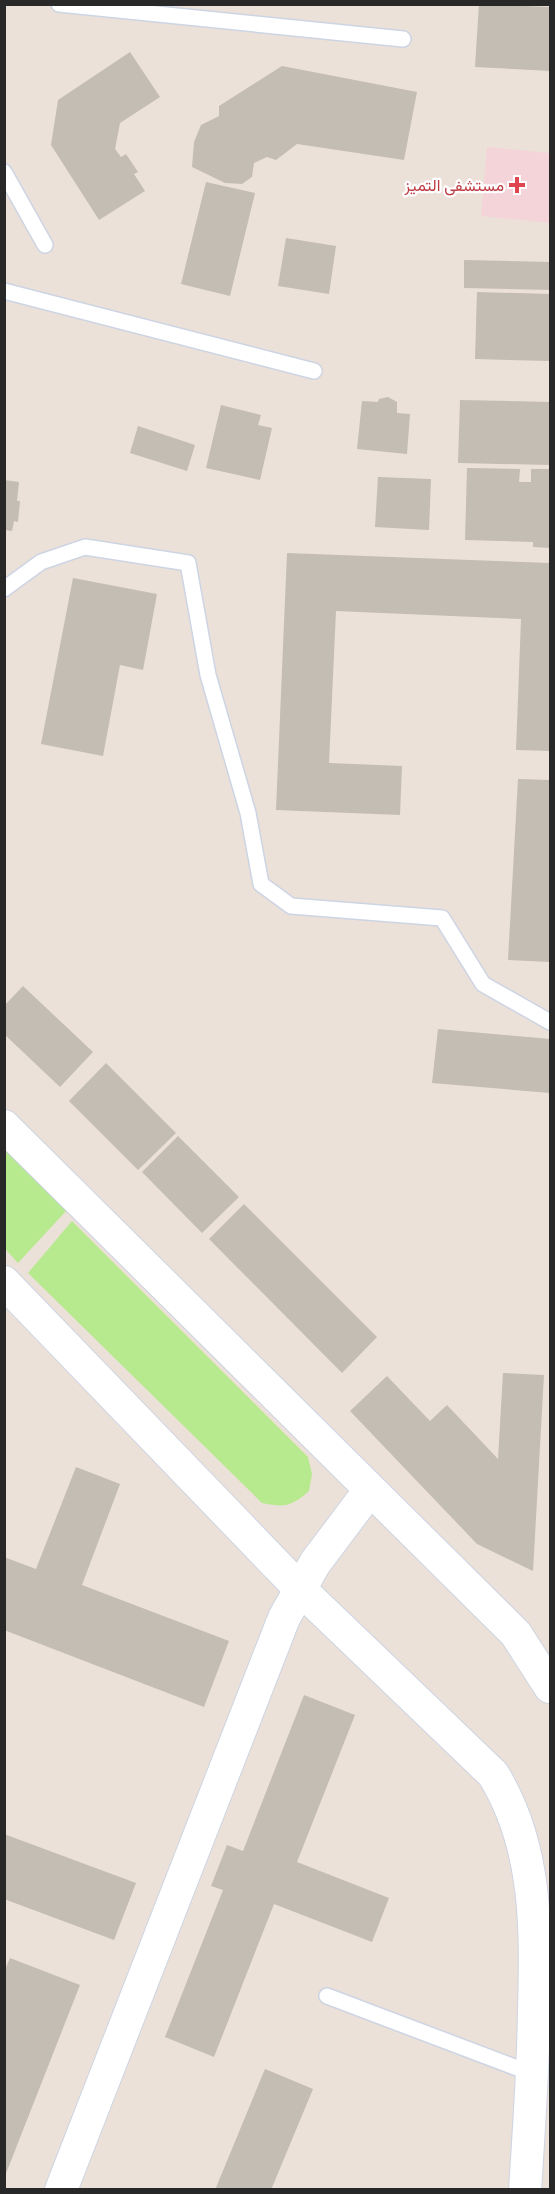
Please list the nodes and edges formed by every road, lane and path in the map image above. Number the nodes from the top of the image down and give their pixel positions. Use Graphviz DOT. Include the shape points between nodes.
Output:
graph roads {
  1 [pos="59,4"];
  2 [pos="403,39"];
  3 [pos="4,172"];
  4 [pos="45,245"];
  5 [pos="4,291"];
  6 [pos="314,371"];
  7 [pos="4,589"];
  8 [pos="550,1022"];
  9 [pos="4,1126"];
  10 [pos="4,1282"];
  11 [pos="370,1490"];
  12 [pos="299,1588"];
  13 [pos="516,1634"];
  14 [pos="550,1644"];
  15 [pos="550,1687"];
  16 [pos="327,1996"];
  17 [pos="533,2074"];
  18 [pos="61,2190"];
  19 [pos="525,2190"];
  1 -- 2 [label="lane"];
  3 -- 4 [label="lane"];
  5 -- 6 [label="lane"];
  7 -- 8 [label="lane" via="41,562 85,547 188,563 208,675 248,813 261,884 291,906 442,918 483,984"];
  9 -- 11 [label="street"];
  10 -- 12 [label="street"];
  11 -- 12 [label="street"];
  11 -- 13 [label="street"];
  12 -- 17 [label="street" via="493,1774 506,1796 528,1864 536,1935"];
  12 -- 18 [label="street"];
  13 -- 14 [label="street"];
  13 -- 15 [label="street"];
  16 -- 17 [label="lane"];
  17 -- 19 [label="street"];
}
